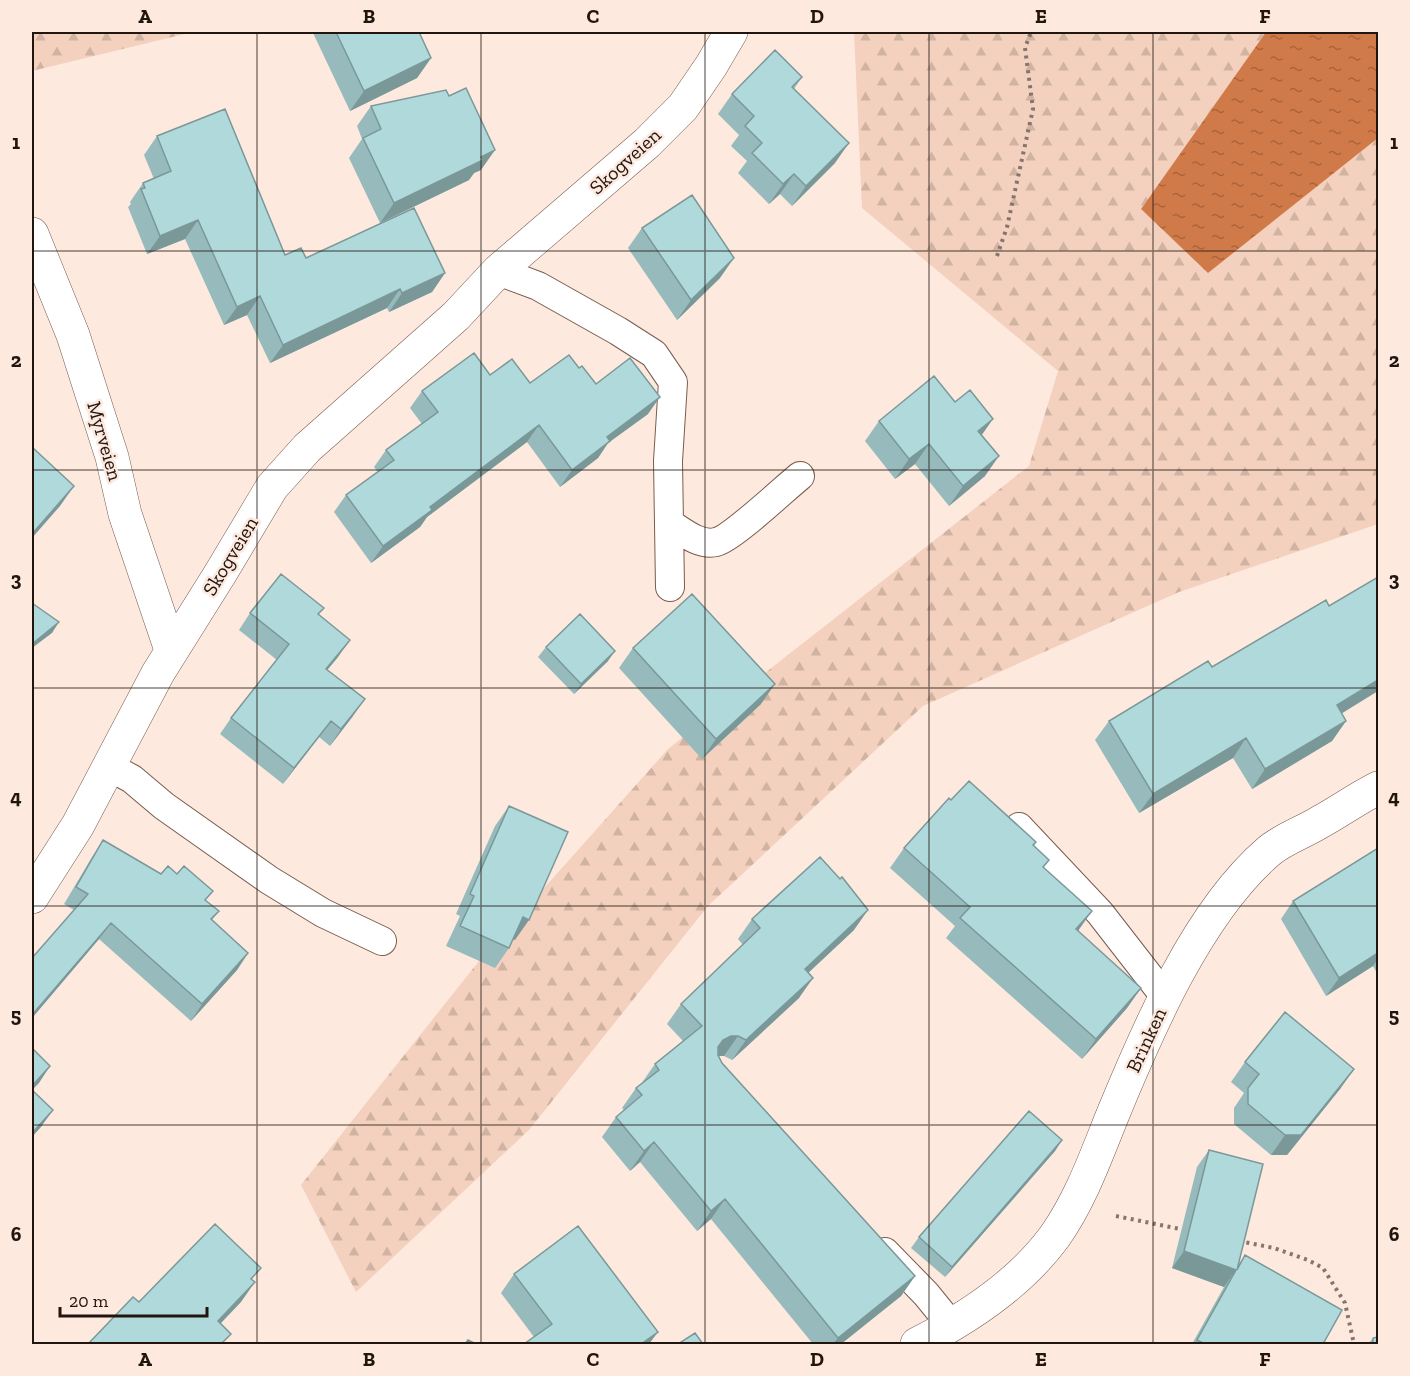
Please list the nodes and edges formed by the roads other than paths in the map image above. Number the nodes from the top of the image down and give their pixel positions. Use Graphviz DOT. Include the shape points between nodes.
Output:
graph roads {
  1 [pos="730,32"];
  2 [pos="32,234"];
  3 [pos="498,271"];
  4 [pos="800,476"];
  5 [pos="669,523"];
  6 [pos="670,587"];
  7 [pos="171,650"];
  8 [pos="110,766"];
  9 [pos="1378,788"];
  10 [pos="1019,827"];
  11 [pos="32,897"];
  12 [pos="382,941"];
  13 [pos="1166,998"];
  14 [pos="871,1237"];
  15 [pos="952,1326"];
  16 [pos="917,1344"];
  1 -- 3 [label="street, Skogveien" via="683,107 647,143"];
  2 -- 7 [label="street, Myrveien" via="73,335 112,457 125,514"];
  3 -- 5 [label="lane" via="538,286 654,354 673,382"];
  3 -- 7 [label="street, Skogveien" via="456,316 307,448 272,487"];
  4 -- 5 [label="lane" via="729,536 715,543 697,540"];
  5 -- 6 [label="lane"];
  7 -- 8 [label="street, Skogveien"];
  8 -- 11 [label="street, Skogveien"];
  8 -- 12 [label="lane" via="269,880"];
  9 -- 13 [label="street, Brinken" via="1270,850 1238,883 1208,924"];
  10 -- 13 [label="lane" via="1100,913"];
  13 -- 15 [label="street, Brinken" via="1074,1208 1030,1265"];
  14 -- 15 [label="lane"];
  15 -- 16 [label="street, Brinken"];
}
